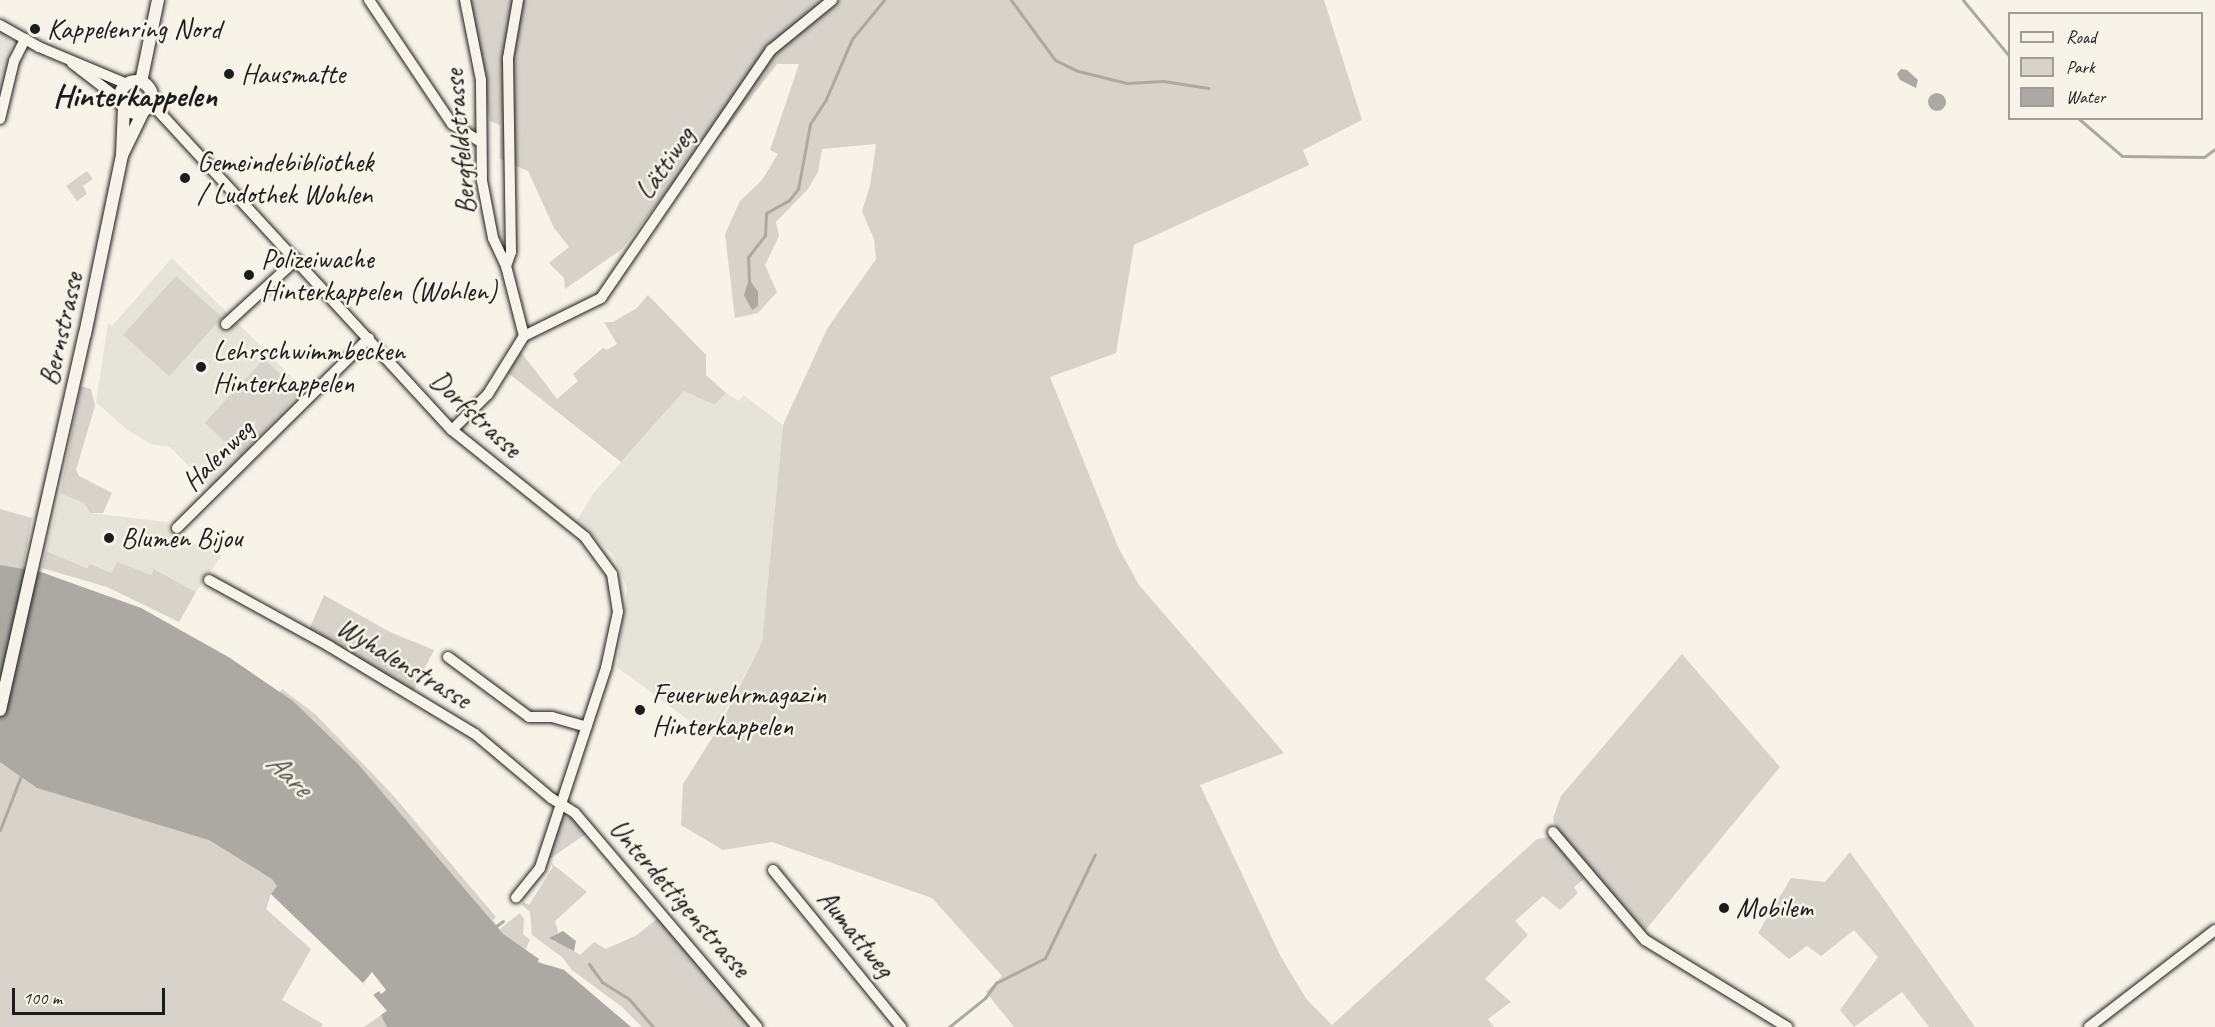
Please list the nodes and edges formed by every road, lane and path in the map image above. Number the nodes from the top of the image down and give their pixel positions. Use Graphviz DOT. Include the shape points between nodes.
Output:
graph roads {
  1 [pos="158,0"];
  2 [pos="369,0"];
  3 [pos="465,0"];
  4 [pos="518,0"];
  5 [pos="832,0"];
  6 [pos="0,25"];
  7 [pos="25,39"];
  8 [pos="72,63"];
  9 [pos="141,82"];
  10 [pos="127,84"];
  11 [pos="122,103"];
  12 [pos="147,108"];
  13 [pos="0,119"];
  14 [pos="481,142"];
  15 [pos="122,155"];
  16 [pos="297,259"];
  17 [pos="506,266"];
  18 [pos="226,324"];
  19 [pos="524,336"];
  20 [pos="369,338"];
  21 [pos="452,430"];
  22 [pos="177,528"];
  23 [pos="209,580"];
  24 [pos="448,657"];
  25 [pos="0,710"];
  26 [pos="587,727"];
  27 [pos="562,805"];
  28 [pos="1553,832"];
  29 [pos="773,870"];
  30 [pos="516,898"];
  31 [pos="2215,930"];
  32 [pos="757,1027"];
  33 [pos="901,1027"];
  34 [pos="1787,1027"];
  35 [pos="2089,1027"];
  1 -- 9 [label="main road"];
  2 -- 14 [label="street" via="452,124"];
  3 -- 14 [label="street, Bergfeldstrasse" via="481,80"];
  4 -- 17 [label="street" via="508,58 511,252"];
  5 -- 19 [label="street, Lättiweg" via="771,50 601,298"];
  6 -- 7 [label="street"];
  7 -- 8 [label="street"];
  7 -- 13 [label="street" via="14,61"];
  8 -- 10 [label="street" via="86,64"];
  8 -- 11 [label="street"];
  9 -- 10 [label="main road"];
  9 -- 12 [label="main road" via="151,92"];
  10 -- 11 [label="main road"];
  11 -- 12 [label="main road" via="132,113"];
  11 -- 15 [label="main road, Bernstrasse"];
  12 -- 15 [label="main road, Bernstrasse"];
  12 -- 16 [label="street, Dorfstrasse"];
  14 -- 17 [label="street, Bergfeldstrasse" via="488,215"];
  15 -- 25 [label="main road, Bernstrasse"];
  16 -- 18 [label="street"];
  16 -- 20 [label="street, Dorfstrasse"];
  17 -- 19 [label="street, Bergfeldstrasse"];
  19 -- 21 [label="street" via="488,394"];
  20 -- 21 [label="street, Dorfstrasse"];
  20 -- 22 [label="street, Halenweg"];
  21 -- 26 [label="street, Dorfstrasse" via="585,537 612,574 618,601 617,625"];
  23 -- 27 [label="street, Wyhalenstrasse" via="329,646 475,734"];
  24 -- 26 [label="street" via="529,717 552,717"];
  26 -- 27 [label="street, Dorfstrasse"];
  27 -- 30 [label="street, Dorfstrasse" via="540,868"];
  27 -- 32 [label="street, Unterdettigenstrasse" via="575,813 637,883"];
  28 -- 34 [label="street" via="1645,940"];
  29 -- 33 [label="street, Aumattweg"];
  31 -- 35 [label="street"];
}
